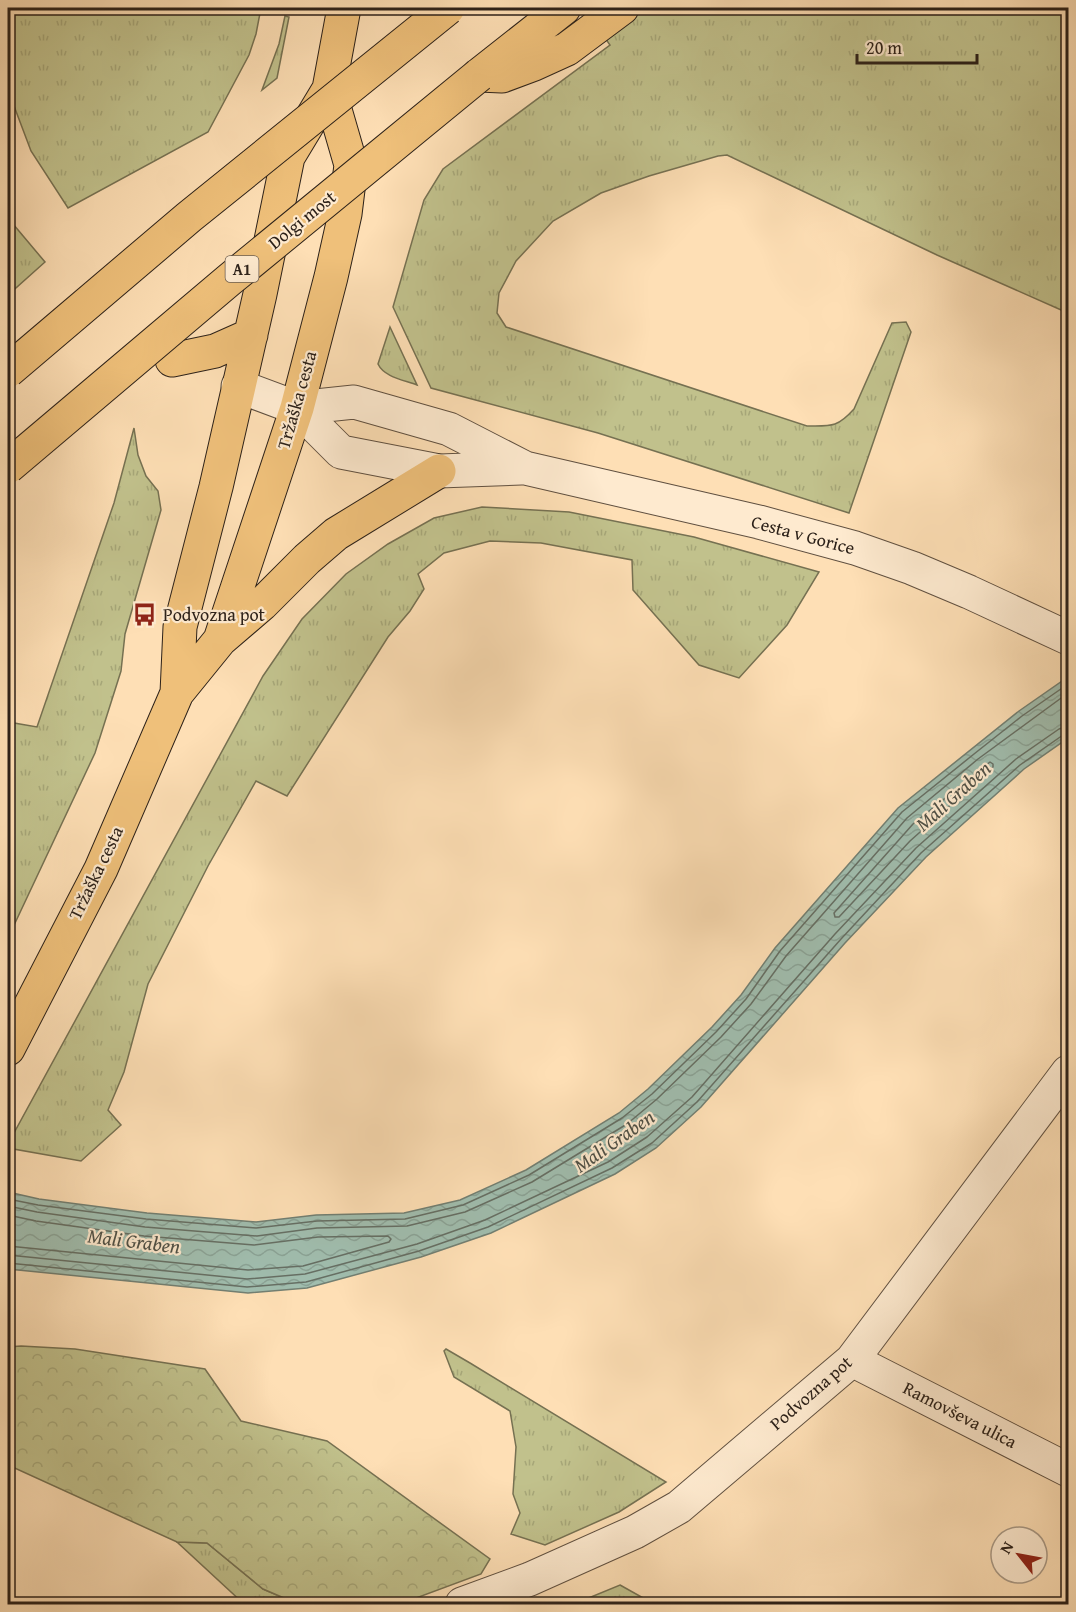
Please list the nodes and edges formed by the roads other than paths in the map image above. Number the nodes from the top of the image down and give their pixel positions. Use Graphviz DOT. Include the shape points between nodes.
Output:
graph roads {
  1 [pos="344,8"];
  2 [pos="448,8"];
  3 [pos="622,8"];
  4 [pos="554,15"];
  5 [pos="478,75"];
  6 [pos="329,89"];
  7 [pos="251,335"];
  8 [pos="172,360"];
  9 [pos="8,371"];
  10 [pos="238,386"];
  11 [pos="297,408"];
  12 [pos="8,467"];
  13 [pos="525,468"];
  14 [pos="439,471"];
  15 [pos="1068,638"];
  16 [pos="220,640"];
  17 [pos="177,693"];
  18 [pos="8,1048"];
  19 [pos="1068,1072"];
  20 [pos="852,1360"];
  21 [pos="1068,1470"];
  22 [pos="462,1605"];
  1 -- 6 [label="main road, Tržaška cesta"];
  2 -- 9 [label="main road, bridge" via="189,217"];
  3 -- 5 [label="main road" via="567,49 502,76"];
  4 -- 5 [label="main road, Dolgi most / A1"];
  5 -- 12 [label="main road, Dolgi most / A1, bridge"];
  6 -- 7 [label="main road, Tržaška cesta" via="288,158"];
  6 -- 11 [label="main road, Tržaška cesta" via="351,165 345,214"];
  7 -- 8 [label="main road" via="215,351"];
  7 -- 10 [label="main road, Tržaška cesta"];
  10 -- 11 [label="street, Cesta v Gorice"];
  10 -- 17 [label="main road, Tržaška cesta" via="180,627"];
  11 -- 13 [label="street, Cesta v Gorice" via="354,402 449,429"];
  11 -- 14 [label="street, Cesta v Gorice" via="342,452"];
  11 -- 16 [label="main road, Tržaška cesta"];
  13 -- 14 [label="street, Cesta v Gorice"];
  13 -- 15 [label="street, Cesta v Gorice" via="855,548 912,568"];
  14 -- 16 [label="main road" via="336,534"];
  16 -- 17 [label="main road, Tržaška cesta"];
  17 -- 18 [label="main road, Tržaška cesta" via="101,870"];
  19 -- 20 [label="street, Podvozna pot"];
  20 -- 21 [label="street, Ramovševa ulica"];
  20 -- 22 [label="street, Podvozna pot" via="679,1507 635,1533"];
}
